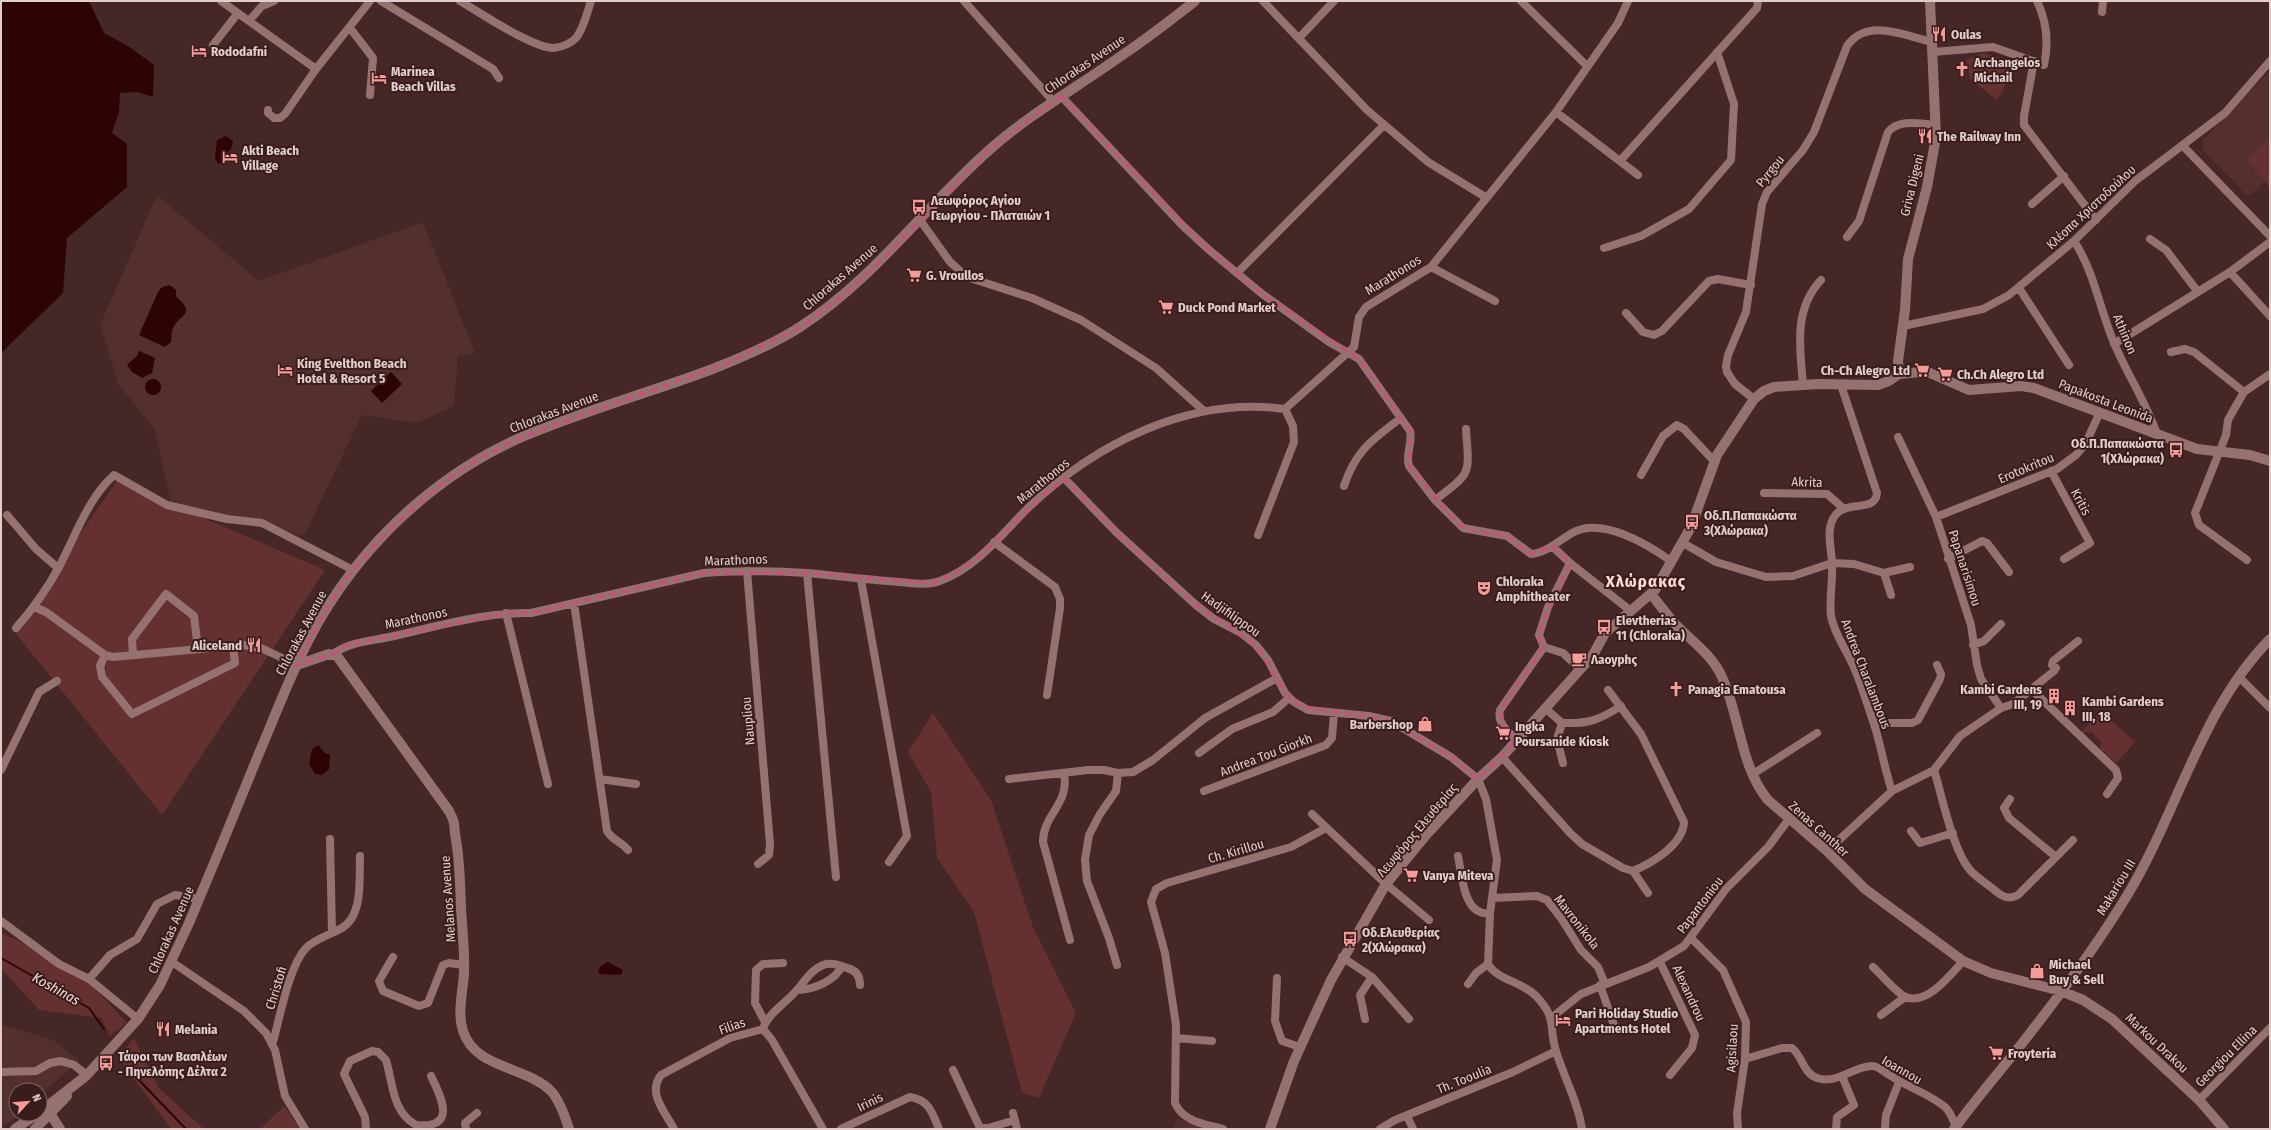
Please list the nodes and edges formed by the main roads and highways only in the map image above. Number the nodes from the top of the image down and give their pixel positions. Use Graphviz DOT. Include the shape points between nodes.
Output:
graph roads {
  1 [pos="1195,1"];
  2 [pos="1930,1"];
  3 [pos="1899,374"];
  4 [pos="2270,460"];
  5 [pos="1651,594"];
  6 [pos="2270,639"];
  7 [pos="333,654"];
  8 [pos="296,665"];
  9 [pos="2061,991"];
  10 [pos="76,1085"];
  11 [pos="48,1106"];
  12 [pos="51,1115"];
  13 [pos="25,1122"];
  14 [pos="1955,1128"];
  15 [pos="15,1129"];
  16 [pos="34,1129"];
  17 [pos="60,1129"];
  18 [pos="569,1129"];
  19 [pos="1270,1129"];
  20 [pos="2224,1129"];
  1 -- 8 [label="main road, Chlorakas Avenue" via="1151,35 1057,98 989,150 886,256 843,296 801,327 771,344 668,386 541,429 482,456 448,479 416,505 353,570 328,606"];
  2 -- 3 [label="main road, Griva Digeni" via="1936,126 1932,160 1908,259 1903,326 1898,352"];
  3 -- 4 [label="main road, Papakosta Leonida" via="1930,373 1969,390 2021,386 2034,388 2197,449"];
  3 -- 5 [label="main road, Papakosta Leonida" via="1878,385 1803,385 1768,388 1754,399 1714,461 1696,516"];
  5 -- 9 [label="main road, Zenas Canther" via="1717,666 1727,689 1753,774 1762,792 1789,819 1827,851 1865,889 1963,960 1990,973"];
  5 -- 19 [label="main road, Λεωφόρος Ελευθερίας" via="1605,633 1596,651 1502,757 1426,835 1386,884 1342,957 1300,1046"];
  6 -- 9 [label="main road, Makariou III" via="2256,653 2217,712 2132,886 2114,917"];
  7 -- 8 [label="main road, Marathonos"];
  7 -- 18 [label="main road, Melanos Avenue" via="340,659 390,727 456,824 455,838 462,876 464,965 461,1025 467,1039 491,1061 532,1078 551,1091"];
  8 -- 10 [label="main road, Chlorakas Avenue" via="199,899 160,985 138,1019"];
  9 -- 14 [label="main road, Makariou III"];
  9 -- 20 [label="main road, Markou Drakou" via="2083,1000 2112,1019 2199,1100"];
  10 -- 11 [label="main road"];
  10 -- 12 [label="main road"];
  12 -- 16 [label="main road"];
  12 -- 17 [label="main road"];
  13 -- 15 [label="main road"];
}
